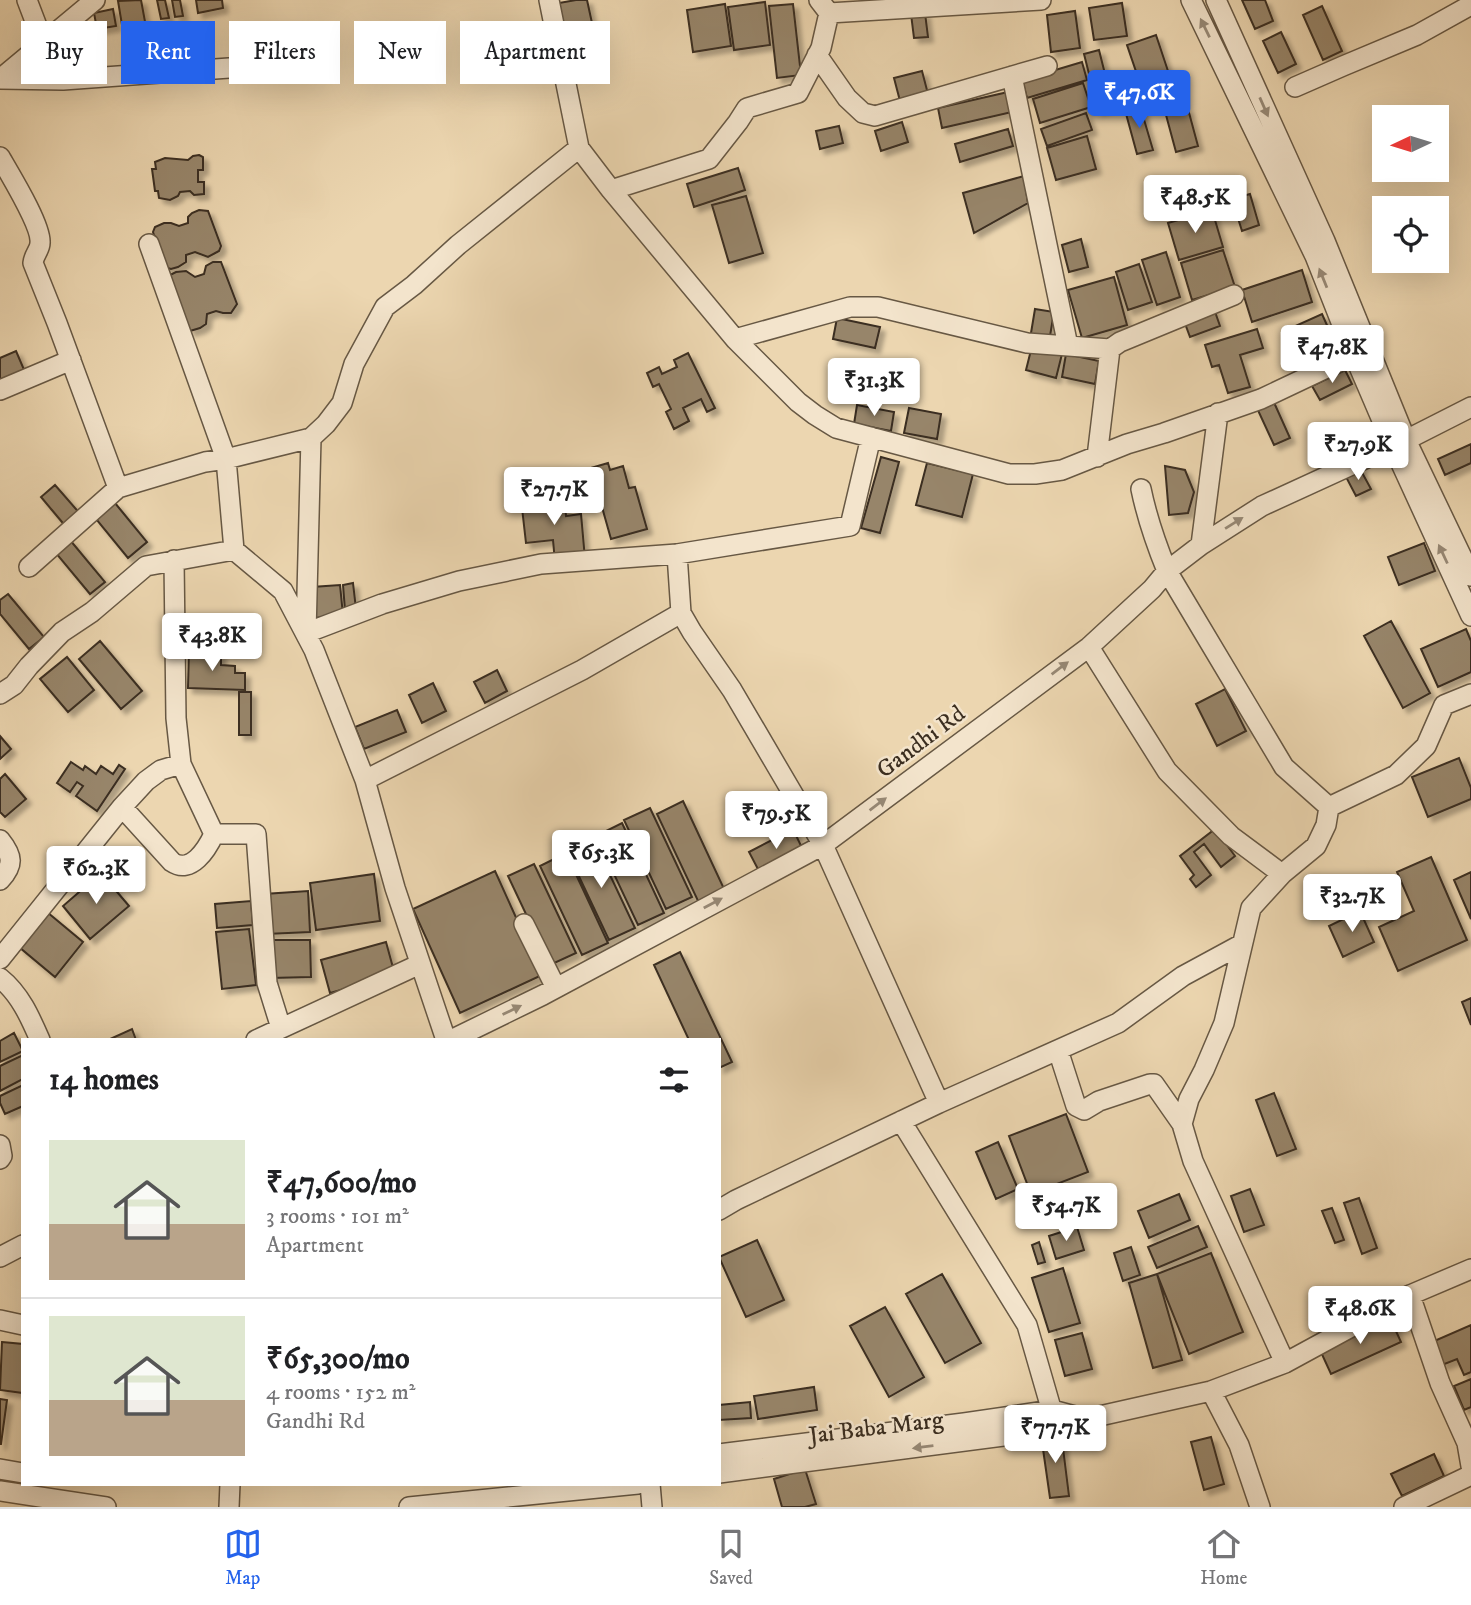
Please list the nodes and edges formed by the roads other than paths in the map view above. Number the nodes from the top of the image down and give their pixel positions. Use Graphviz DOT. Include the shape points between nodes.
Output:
graph roads {
  1 [pos="27,0"];
  2 [pos="95,0"];
  3 [pos="549,0"];
  4 [pos="1041,0"];
  5 [pos="1191,0"];
  6 [pos="1216,0"];
  7 [pos="1471,5"];
  8 [pos="824,7"];
  9 [pos="35,21"];
  10 [pos="69,21"];
  11 [pos="817,55"];
  12 [pos="21,61"];
  13 [pos="1047,66"];
  14 [pos="229,68"];
  15 [pos="1012,76"];
  16 [pos="0,79"];
  17 [pos="1295,88"];
  18 [pos="579,148"];
  19 [pos="0,157"];
  20 [pos="611,190"];
  21 [pos="149,244"];
  22 [pos="1234,295"];
  23 [pos="735,339"];
  24 [pos="1068,346"];
  25 [pos="1110,349"];
  26 [pos="1354,355"];
  27 [pos="71,360"];
  28 [pos="0,390"];
  29 [pos="1471,407"];
  30 [pos="1218,413"];
  31 [pos="871,437"];
  32 [pos="311,438"];
  33 [pos="1400,443"];
  34 [pos="1097,457"];
  35 [pos="226,459"];
  36 [pos="118,488"];
  37 [pos="1141,489"];
  38 [pos="1200,545"];
  39 [pos="234,550"];
  40 [pos="677,554"];
  41 [pos="174,560"];
  42 [pos="29,567"];
  43 [pos="1167,571"];
  44 [pos="1471,576"];
  45 [pos="681,613"];
  46 [pos="1471,617"];
  47 [pos="306,633"];
  48 [pos="1089,648"];
  49 [pos="0,694"];
  50 [pos="1471,694"];
  51 [pos="181,764"];
  52 [pos="365,780"];
  53 [pos="122,807"];
  54 [pos="1329,807"];
  55 [pos="214,834"];
  56 [pos="0,840"];
  57 [pos="823,845"];
  58 [pos="1282,874"];
  59 [pos="0,880"];
  60 [pos="524,924"];
  61 [pos="1242,944"];
  62 [pos="0,959"];
  63 [pos="420,964"];
  64 [pos="0,978"];
  65 [pos="556,988"];
  66 [pos="281,1028"];
  67 [pos="39,1038"];
  68 [pos="260,1038"];
  69 [pos="447,1038"];
  70 [pos="452,1038"];
  71 [pos="1058,1050"];
  72 [pos="939,1103"];
  73 [pos="901,1121"];
  74 [pos="1182,1124"];
  75 [pos="0,1145"];
  76 [pos="0,1159"];
  77 [pos="721,1209"];
  78 [pos="21,1246"];
  79 [pos="0,1256"];
  80 [pos="1471,1269"];
  81 [pos="1410,1295"];
  82 [pos="0,1320"];
  83 [pos="21,1325"];
  84 [pos="1285,1363"];
  85 [pos="1211,1391"];
  86 [pos="1054,1420"];
  87 [pos="965,1432"];
  88 [pos="721,1454"];
  89 [pos="1471,1466"];
  90 [pos="0,1469"];
  91 [pos="21,1473"];
  92 [pos="721,1473"];
  93 [pos="1471,1475"];
  94 [pos="230,1486"];
  95 [pos="618,1486"];
  96 [pos="650,1486"];
  97 [pos="0,1491"];
  98 [pos="106,1507"];
  99 [pos="229,1507"];
  100 [pos="410,1507"];
  101 [pos="652,1507"];
  102 [pos="1260,1507"];
  103 [pos="1404,1507"];
  1 -- 9 [label="street"];
  2 -- 10 [label="street"];
  3 -- 18 [label="street"];
  4 -- 8 [label="street"];
  26 -- 5 [label="street, one-way" via="1315,256"];
  6 -- 33 [label="street, one-way" via="1325,241"];
  7 -- 17 [label="street" via="1418,36"];
  8 -- 11 [label="street"];
  11 -- 15 [label="street" via="846,98 863,113 875,116"];
  11 -- 20 [label="street" via="798,93 747,108 709,159"];
  12 -- 16 [label="street"];
  13 -- 15 [label="street"];
  14 -- 16 [label="street"];
  15 -- 24 [label="street"];
  18 -- 20 [label="street"];
  18 -- 32 [label="street" via="385,307 354,363 342,403"];
  19 -- 27 [label="street" via="37,229 41,245 33,263"];
  20 -- 23 [label="street"];
  21 -- 35 [label="street"];
  22 -- 25 [label="street"];
  23 -- 24 [label="street" via="850,307 878,307 1027,343"];
  23 -- 31 [label="street" via="815,415 836,428"];
  24 -- 25 [label="street"];
  25 -- 34 [label="street"];
  26 -- 30 [label="street" via="1261,399"];
  26 -- 33 [label="street"];
  27 -- 28 [label="street"];
  27 -- 36 [label="street"];
  29 -- 33 [label="street, Gandhi Rd"];
  30 -- 34 [label="street"];
  30 -- 38 [label="street"];
  31 -- 34 [label="street" via="1010,474 1062,470"];
  31 -- 40 [label="street" via="850,526"];
  32 -- 35 [label="street"];
  32 -- 47 [label="street"];
  38 -- 33 [label="street, Gandhi Rd, one-way" via="1262,506"];
  33 -- 44 [label="street"];
  46 -- 33 [label="street, one-way"];
  35 -- 36 [label="street"];
  35 -- 39 [label="street"];
  36 -- 42 [label="street"];
  37 -- 43 [label="street"];
  38 -- 43 [label="street, Gandhi Rd"];
  39 -- 41 [label="street"];
  39 -- 47 [label="street" via="284,592"];
  40 -- 45 [label="street"];
  40 -- 47 [label="street" via="541,564 459,581"];
  41 -- 49 [label="street" via="146,566 62,632"];
  41 -- 51 [label="street"];
  43 -- 48 [label="street, Gandhi Rd"];
  43 -- 54 [label="street" via="1284,767"];
  45 -- 52 [label="street" via="582,670"];
  45 -- 57 [label="street"];
  47 -- 52 [label="street"];
  57 -- 48 [label="street, Gandhi Rd, one-way"];
  48 -- 58 [label="street" via="1167,771 1231,835"];
  50 -- 54 [label="street" via="1444,705 1426,746 1396,775"];
  51 -- 53 [label="street" via="161,770"];
  51 -- 55 [label="street"];
  52 -- 63 [label="street"];
  53 -- 55 [label="street" via="178,866 195,861"];
  53 -- 62 [label="street"];
  54 -- 58 [label="street" via="1316,846"];
  55 -- 66 [label="street" via="256,834 267,983"];
  56 -- 59 [label="street" via="11,859"];
  65 -- 57 [label="street, Gandhi Rd, one-way"];
  57 -- 72 [label="street"];
  58 -- 61 [label="street" via="1251,908"];
  60 -- 65 [label="street"];
  61 -- 71 [label="street" via="1183,976 1118,1023"];
  61 -- 74 [label="street" via="1224,1023"];
  63 -- 66 [label="street"];
  63 -- 69 [label="street"];
  64 -- 67 [label="street" via="26,1009"];
  70 -- 65 [label="street, Gandhi Rd, one-way"];
  66 -- 68 [label="street"];
  71 -- 72 [label="street"];
  71 -- 74 [label="street" via="1080,1109 1154,1084"];
  72 -- 73 [label="street"];
  73 -- 77 [label="street"];
  73 -- 86 [label="street" via="1027,1325"];
  74 -- 84 [label="street" via="1193,1161"];
  75 -- 76 [label="street"];
  78 -- 79 [label="street"];
  80 -- 81 [label="street, Jai Baba Marg"];
  81 -- 84 [label="street, Jai Baba Marg"];
  81 -- 89 [label="street" via="1440,1383 1467,1443"];
  82 -- 83 [label="street"];
  84 -- 85 [label="street, Jai Baba Marg"];
  85 -- 86 [label="street, Jai Baba Marg" via="1086,1419"];
  85 -- 102 [label="street" via="1238,1445"];
  86 -- 87 [label="street, Jai Baba Marg"];
  87 -- 88 [label="street, Jai Baba Marg"];
  87 -- 92 [label="street, Jai Baba Marg, one-way"];
  90 -- 91 [label="street"];
  93 -- 103 [label="street"];
  94 -- 99 [label="street"];
  95 -- 100 [label="street"];
  96 -- 101 [label="street"];
  97 -- 98 [label="street"];
}
